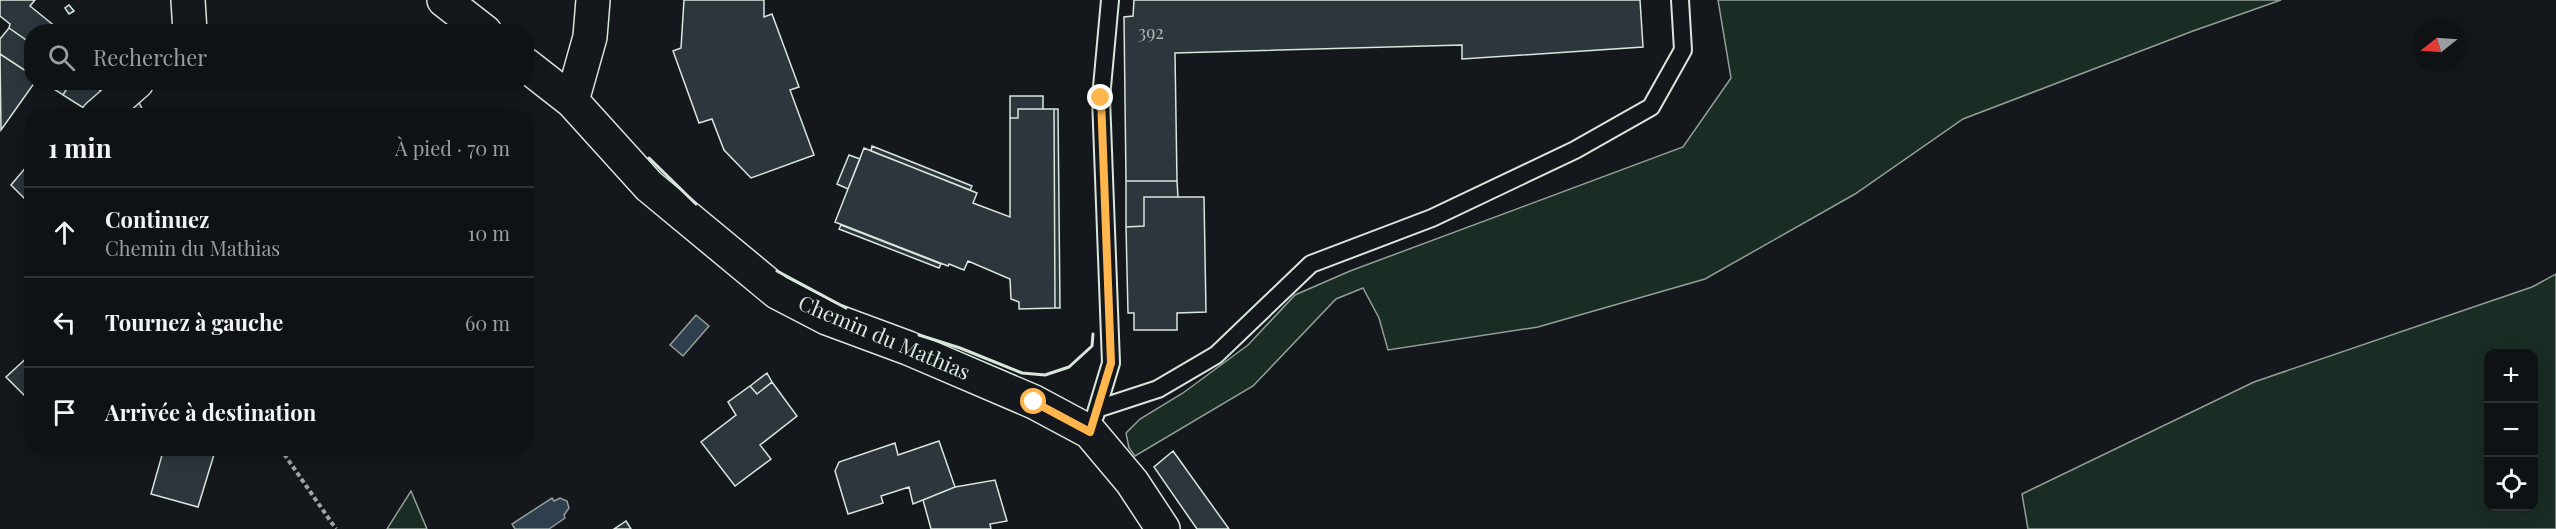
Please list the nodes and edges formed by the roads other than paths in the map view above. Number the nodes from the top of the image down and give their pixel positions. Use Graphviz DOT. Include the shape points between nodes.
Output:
graph roads {
  1 [pos="188,0"];
  2 [pos="444,0"];
  3 [pos="593,0"];
  4 [pos="1110,0"];
  5 [pos="1680,0"];
  6 [pos="190,24"];
  7 [pos="475,24"];
  8 [pos="534,71"];
  9 [pos="128,90"];
  10 [pos="572,101"];
  11 [pos="107,108"];
  12 [pos="1093,420"];
  13 [pos="1162,529"];
  1 -- 6 [label="street"];
  2 -- 7 [label="street"];
  3 -- 10 [label="street" via="590,37"];
  4 -- 12 [label="lane" via="1101,98 1111,363"];
  5 -- 12 [label="lane" via="1683,50 1651,107 1575,150 1432,218 1311,264 1215,355 1158,389"];
  8 -- 10 [label="street, Chemin du Mathias"];
  9 -- 11 [label="street"];
  10 -- 12 [label="street, Chemin du Mathias" via="649,186 777,292 827,318 1034,402"];
  12 -- 13 [label="street, Chemin du Mathias"];
}
